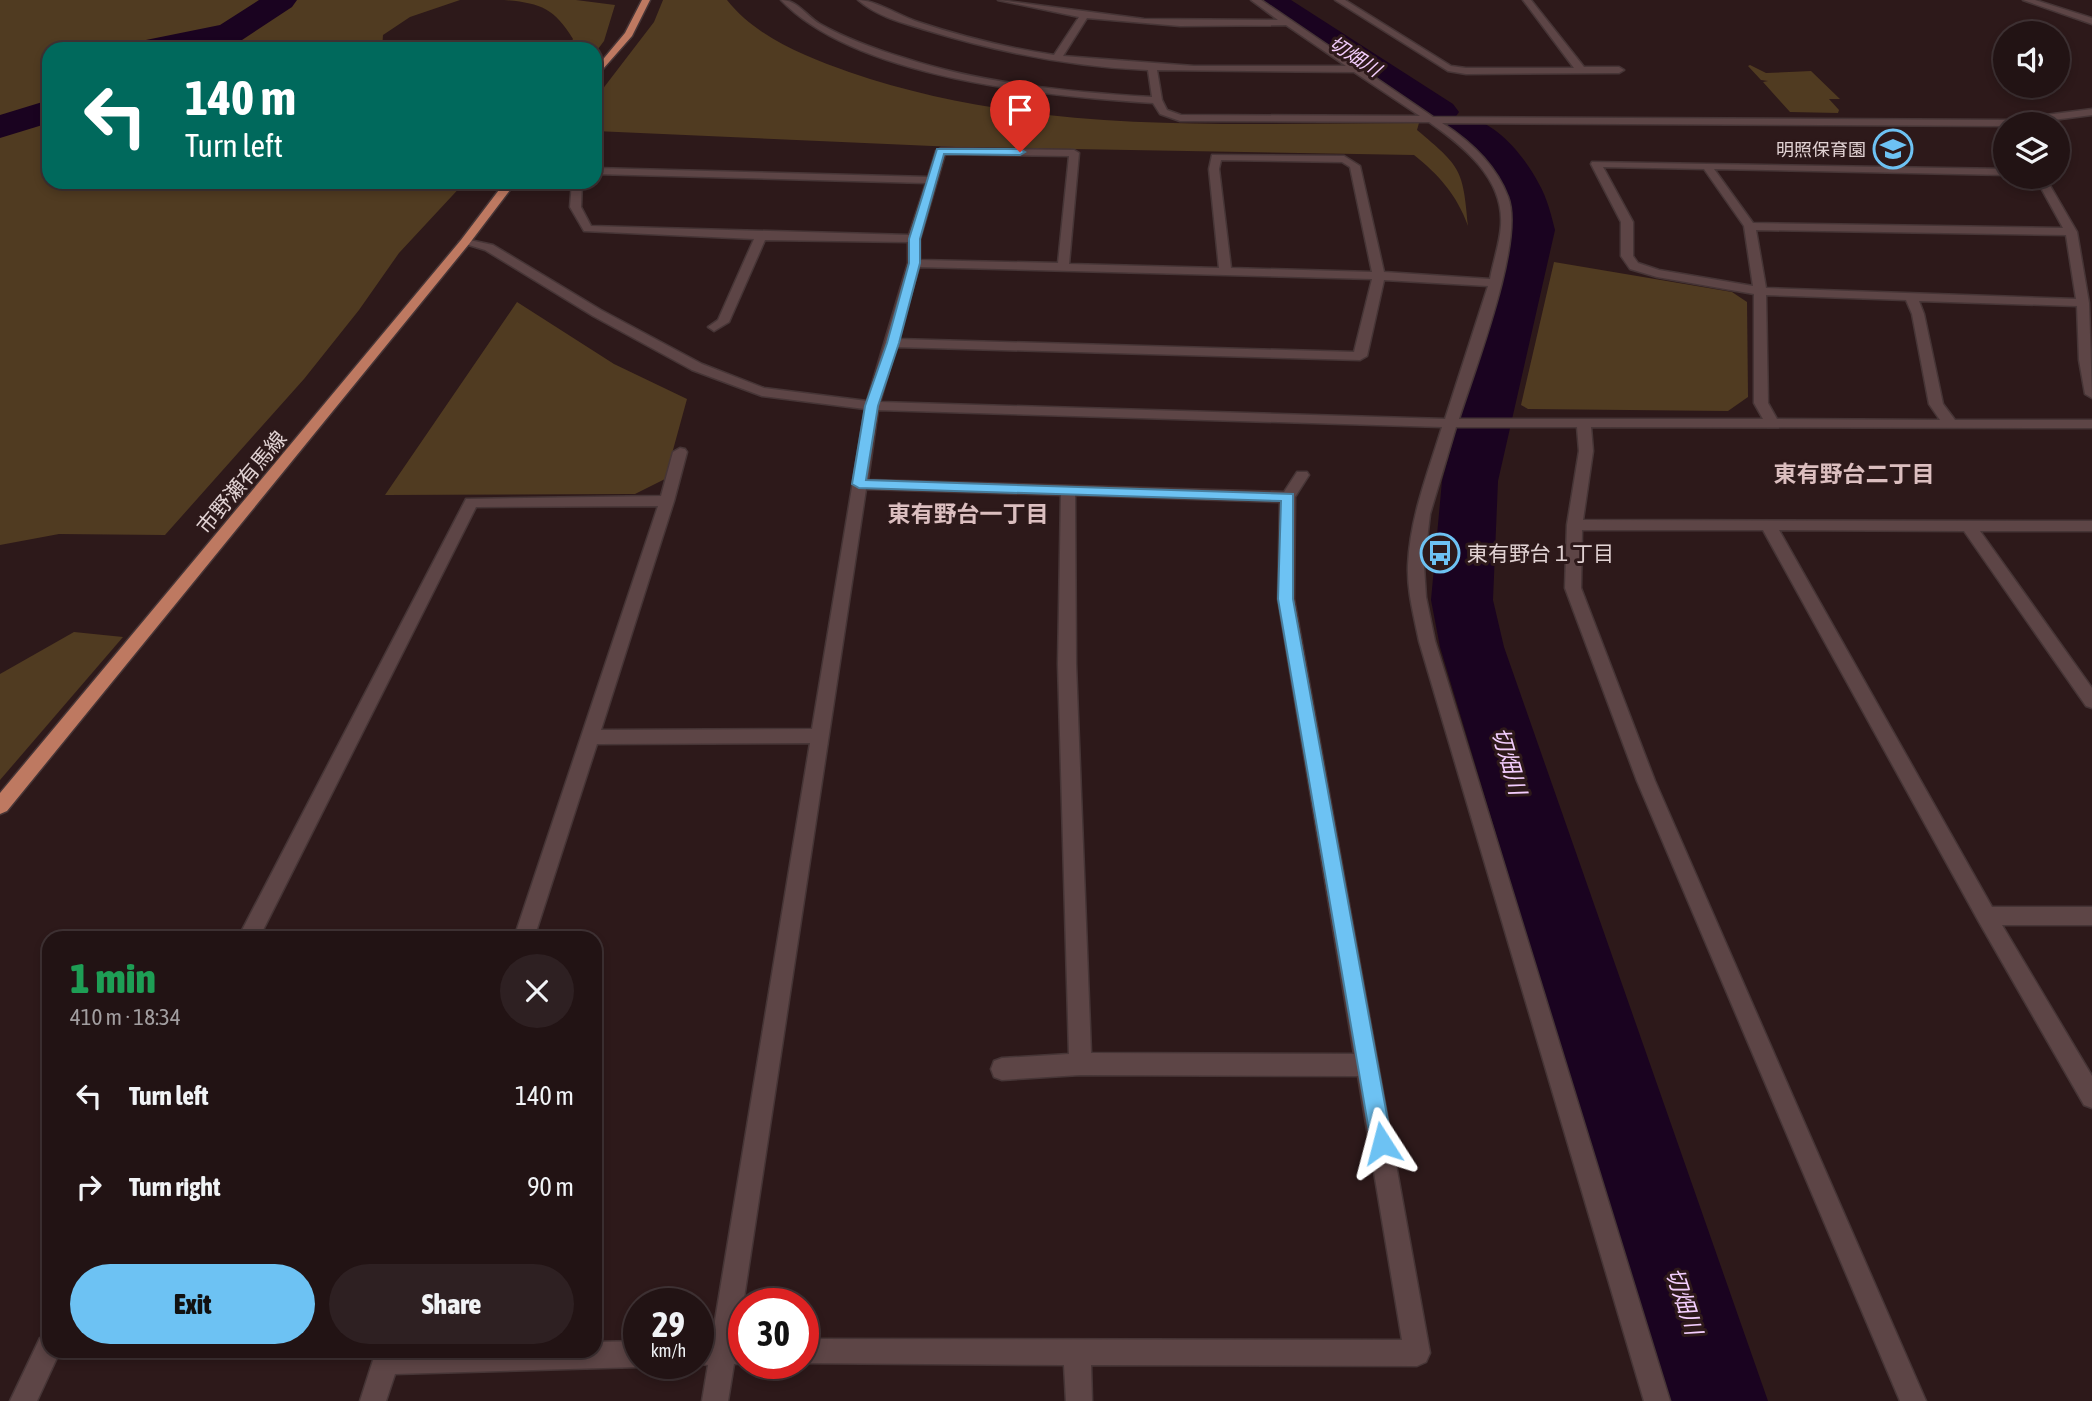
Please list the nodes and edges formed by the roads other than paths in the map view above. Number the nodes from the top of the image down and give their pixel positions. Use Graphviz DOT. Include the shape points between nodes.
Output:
graph roads {
  1 [pos="646,0"];
  2 [pos="785,0"];
  3 [pos="862,0"];
  4 [pos="1003,0"];
  5 [pos="1255,0"];
  6 [pos="1339,0"];
  7 [pos="1527,0"];
  8 [pos="2026,0"];
  9 [pos="1084,16"];
  10 [pos="2092,21"];
  11 [pos="1289,22"];
  12 [pos="1056,58"];
  13 [pos="602,67"];
  14 [pos="1152,67"];
  15 [pos="1358,69"];
  16 [pos="1581,70"];
  17 [pos="1619,70"];
  18 [pos="1157,100"];
  19 [pos="2092,112"];
  20 [pos="2070,115"];
  21 [pos="1432,118"];
  22 [pos="1993,124"];
  23 [pos="1708,168"];
  24 [pos="602,171"];
  25 [pos="1993,172"];
  26 [pos="930,180"];
  27 [pos="506,189"];
  28 [pos="575,189"];
  29 [pos="2047,189"];
  30 [pos="1751,226"];
  31 [pos="2071,232"];
  32 [pos="761,236"];
  33 [pos="914,239"];
  34 [pos="465,243"];
  35 [pos="914,263"];
  36 [pos="1063,268"];
  37 [pos="1226,273"];
  38 [pos="1379,276"];
  39 [pos="1495,283"];
  40 [pos="1760,290"];
  41 [pos="1911,296"];
  42 [pos="2082,303"];
  43 [pos="713,327"];
  44 [pos="893,343"];
  45 [pos="2092,394"];
  46 [pos="872,406"];
  47 [pos="1449,422"];
  48 [pos="1584,423"];
  49 [pos="1772,423"];
  50 [pos="1950,423"];
  51 [pos="2092,424"];
  52 [pos="680,452"];
  53 [pos="1302,475"];
  54 [pos="859,484"];
  55 [pos="1068,490"];
  56 [pos="1288,497"];
  57 [pos="667,501"];
  58 [pos="1575,525"];
  59 [pos="1768,525"];
  60 [pos="1969,526"];
  61 [pos="2092,526"];
  62 [pos="2092,701"];
  63 [pos="820,736"];
  64 [pos="590,737"];
  65 [pos="0,806"];
  66 [pos="1986,916"];
  67 [pos="2092,916"];
  68 [pos="252,931"];
  69 [pos="526,931"];
  70 [pos="1080,1064"];
  71 [pos="1368,1065"];
  72 [pos="1002,1069"];
  73 [pos="2092,1097"];
  74 [pos="722,1352"];
  75 [pos="819,1352"];
  76 [pos="1077,1352"];
  77 [pos="602,1354"];
  78 [pos="623,1354"];
  79 [pos="44,1358"];
  80 [pos="386,1358"];
  81 [pos="23,1401"];
  82 [pos="373,1401"];
  83 [pos="715,1401"];
  84 [pos="1079,1401"];
  85 [pos="1657,1401"];
  86 [pos="1913,1401"];
  1 -- 13 [label="main road" via="629,34"];
  2 -- 18 [label="street" via="826,32 889,57 957,75"];
  3 -- 12 [label="street" via="948,35"];
  4 -- 9 [label="street"];
  5 -- 11 [label="street"];
  6 -- 16 [label="street" via="1448,68"];
  7 -- 16 [label="street"];
  8 -- 10 [label="street"];
  9 -- 11 [label="street" via="1139,24"];
  9 -- 12 [label="street"];
  11 -- 15 [label="street"];
  12 -- 14 [label="street"];
  14 -- 15 [label="street"];
  14 -- 18 [label="street"];
  15 -- 21 [label="street"];
  16 -- 17 [label="street"];
  18 -- 21 [label="street" via="1163,112 1180,118"];
  19 -- 20 [label="street"];
  21 -- 22 [label="street"];
  21 -- 39 [label="street" via="1478,156 1504,199 1507,225"];
  23 -- 25 [label="street"];
  23 -- 30 [label="street"];
  23 -- 40 [label="street" via="1596,164 1627,222 1627,256 1634,266"];
  24 -- 26 [label="street"];
  26 -- 33 [label="street"];
  26 -- 36 [label="street" via="940,151 1074,153"];
  27 -- 34 [label="main road, 市野瀬有馬線"];
  28 -- 32 [label="street" via="577,216 588,229"];
  29 -- 31 [label="street"];
  30 -- 31 [label="street"];
  30 -- 40 [label="street"];
  31 -- 42 [label="street"];
  32 -- 33 [label="street"];
  32 -- 43 [label="street" via="723,322"];
  33 -- 35 [label="street"];
  34 -- 46 [label="street" via="486,246 706,371 762,393"];
  34 -- 65 [label="main road, 市野瀬有馬線"];
  35 -- 36 [label="street"];
  35 -- 44 [label="street"];
  36 -- 37 [label="street"];
  37 -- 38 [label="street"];
  37 -- 38 [label="street" via="1216,157 1344,159 1355,166"];
  38 -- 39 [label="street"];
  38 -- 44 [label="street" via="1360,356"];
  39 -- 47 [label="street"];
  40 -- 41 [label="street"];
  40 -- 49 [label="street" via="1761,403"];
  41 -- 42 [label="street"];
  41 -- 50 [label="street" via="1936,404"];
  42 -- 45 [label="street"];
  44 -- 46 [label="street"];
  46 -- 47 [label="street"];
  46 -- 54 [label="street"];
  47 -- 48 [label="street"];
  47 -- 85 [label="street" via="1419,536 1416,566 1425,630"];
  48 -- 49 [label="street"];
  48 -- 58 [label="street" via="1586,451"];
  49 -- 50 [label="street"];
  50 -- 51 [label="street"];
  52 -- 57 [label="street"];
  53 -- 56 [label="street"];
  54 -- 55 [label="street"];
  54 -- 63 [label="street"];
  55 -- 56 [label="street"];
  55 -- 70 [label="street" via="1067,664"];
  56 -- 71 [label="street" via="1286,599"];
  57 -- 64 [label="street"];
  57 -- 68 [label="street" via="471,502"];
  58 -- 59 [label="street"];
  58 -- 86 [label="street" via="1573,588 1643,775"];
  59 -- 60 [label="street"];
  59 -- 66 [label="street"];
  60 -- 61 [label="street"];
  60 -- 62 [label="street"];
  63 -- 64 [label="street"];
  63 -- 74 [label="street"];
  64 -- 69 [label="street"];
  66 -- 67 [label="street"];
  66 -- 73 [label="street"];
  70 -- 71 [label="street"];
  70 -- 72 [label="street"];
  71 -- 76 [label="street" via="1417,1353"];
  74 -- 83 [label="street"];
  75 -- 76 [label="street"];
  76 -- 84 [label="street"];
  77 -- 78 [label="street"];
  79 -- 81 [label="street"];
  80 -- 82 [label="street"];
}
